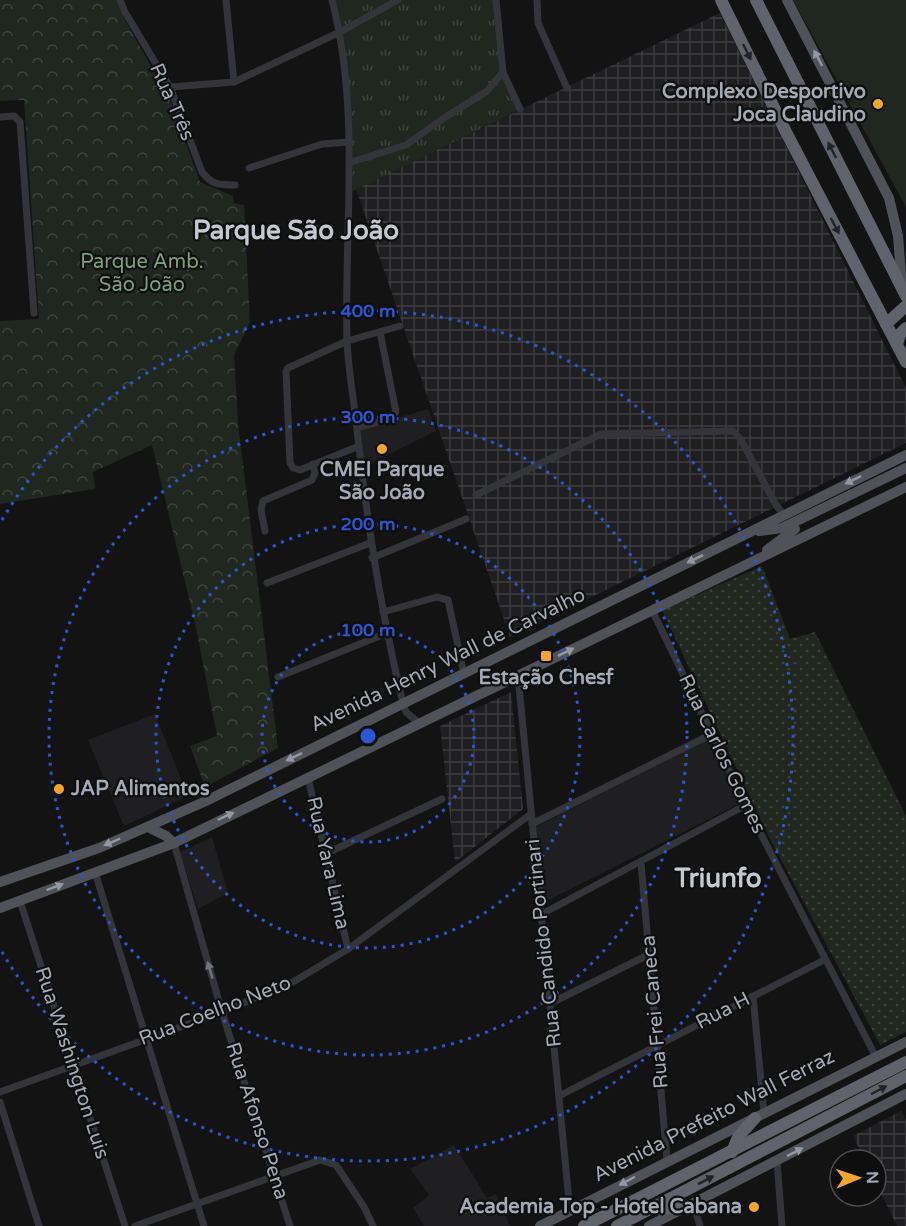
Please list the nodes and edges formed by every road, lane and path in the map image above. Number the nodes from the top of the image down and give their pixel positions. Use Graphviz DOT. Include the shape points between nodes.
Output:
graph roads {
  1 [pos="120,0"];
  2 [pos="226,0"];
  3 [pos="333,0"];
  4 [pos="398,0"];
  5 [pos="496,0"];
  6 [pos="537,0"];
  7 [pos="721,0"];
  8 [pos="756,0"];
  9 [pos="787,0"];
  10 [pos="339,32"];
  11 [pos="504,72"];
  12 [pos="234,82"];
  13 [pos="171,87"];
  14 [pos="567,88"];
  15 [pos="520,109"];
  16 [pos="0,117"];
  17 [pos="350,142"];
  18 [pos="351,162"];
  19 [pos="249,168"];
  20 [pos="235,185"];
  21 [pos="904,291"];
  22 [pos="906,306"];
  23 [pos="34,313"];
  24 [pos="886,324"];
  25 [pos="400,326"];
  26 [pos="906,328"];
  27 [pos="380,332"];
  28 [pos="347,340"];
  29 [pos="897,344"];
  30 [pos="906,362"];
  31 [pos="357,428"];
  32 [pos="359,446"];
  33 [pos="906,455"];
  34 [pos="313,464"];
  35 [pos="906,468"];
  36 [pos="906,475"];
  37 [pos="906,487"];
  38 [pos="476,495"];
  39 [pos="784,515"];
  40 [pos="465,519"];
  41 [pos="265,531"];
  42 [pos="784,531"];
  43 [pos="747,533"];
  44 [pos="370,543"];
  45 [pos="761,557"];
  46 [pos="372,558"];
  47 [pos="267,583"];
  48 [pos="652,610"];
  49 [pos="383,612"];
  50 [pos="387,633"];
  51 [pos="464,674"];
  52 [pos="518,675"];
  53 [pos="278,677"];
  54 [pos="403,703"];
  55 [pos="420,724"];
  56 [pos="712,734"];
  57 [pos="308,778"];
  58 [pos="442,799"];
  59 [pos="746,805"];
  60 [pos="531,814"];
  61 [pos="532,824"];
  62 [pos="148,827"];
  63 [pos="174,843"];
  64 [pos="325,854"];
  65 [pos="641,863"];
  66 [pos="95,872"];
  67 [pos="0,882"];
  68 [pos="20,901"];
  69 [pos="0,908"];
  70 [pos="542,914"];
  71 [pos="348,949"];
  72 [pos="650,954"];
  73 [pos="824,960"];
  74 [pos="753,996"];
  75 [pos="551,1003"];
  76 [pos="222,1012"];
  77 [pos="146,1038"];
  78 [pos="906,1042"];
  79 [pos="658,1044"];
  80 [pos="876,1057"];
  81 [pos="906,1062"];
  82 [pos="73,1064"];
  83 [pos="906,1076"];
  84 [pos="0,1092"];
  85 [pos="906,1094"];
  86 [pos="559,1096"];
  87 [pos="0,1102"];
  88 [pos="759,1115"];
  89 [pos="732,1152"];
  90 [pos="667,1160"];
  91 [pos="777,1161"];
  92 [pos="274,1177"];
  93 [pos="198,1204"];
  94 [pos="690,1205"];
  95 [pos="648,1210"];
  96 [pos="570,1211"];
  97 [pos="39,1226"];
  98 [pos="125,1226"];
  99 [pos="135,1226"];
  100 [pos="204,1226"];
  101 [pos="290,1226"];
  102 [pos="373,1226"];
  103 [pos="540,1226"];
  104 [pos="584,1226"];
  105 [pos="617,1226"];
  106 [pos="649,1226"];
  107 [pos="700,1226"];
  108 [pos="782,1226"];
  1 -- 13 [label="street, Rua Três"];
  2 -- 12 [label="street"];
  3 -- 10 [label="street"];
  4 -- 10 [label="street"];
  5 -- 11 [label="street"];
  6 -- 14 [label="street" via="538,23"];
  7 -- 24 [label="highway, one-way"];
  21 -- 8 [label="highway, one-way"];
  21 -- 9 [label="main road, one-way" via="889,198"];
  10 -- 12 [label="street"];
  10 -- 17 [label="street"];
  11 -- 15 [label="street"];
  11 -- 18 [label="street" via="487,91 412,142"];
  12 -- 13 [label="street"];
  13 -- 20 [label="street, Rua Três" via="202,172 210,182"];
  16 -- 23 [label="street" via="14,116 20,122"];
  17 -- 18 [label="street"];
  17 -- 19 [label="street" via="322,144"];
  18 -- 28 [label="street"];
  22 -- 24 [label="highway"];
  24 -- 29 [label="highway"];
  25 -- 27 [label="street"];
  26 -- 29 [label="highway"];
  27 -- 28 [label="street"];
  27 -- 31 [label="street" via="396,412 391,418"];
  28 -- 31 [label="street"];
  28 -- 34 [label="street" via="286,371 290,463 300,470"];
  29 -- 30 [label="highway"];
  31 -- 32 [label="street"];
  32 -- 34 [label="street"];
  32 -- 44 [label="street"];
  33 -- 39 [label="main road, Avenida Henry Wall de Carvalho, one-way"];
  34 -- 41 [label="street" via="312,480 263,501"];
  35 -- 42 [label="main road"];
  36 -- 42 [label="main road"];
  37 -- 45 [label="main road"];
  38 -- 39 [label="street" via="601,434 734,430"];
  39 -- 43 [label="main road, Avenida Henry Wall de Carvalho"];
  40 -- 46 [label="street"];
  42 -- 43 [label="main road"];
  42 -- 45 [label="main road"];
  43 -- 51 [label="main road, Avenida Henry Wall de Carvalho, one-way"];
  44 -- 46 [label="street"];
  44 -- 47 [label="street"];
  45 -- 48 [label="main road"];
  46 -- 49 [label="street"];
  52 -- 48 [label="main road, one-way"];
  48 -- 56 [label="street, Rua Carlos Gomes"];
  49 -- 50 [label="street"];
  49 -- 51 [label="street" via="437,597 448,600"];
  50 -- 53 [label="street"];
  50 -- 54 [label="street"];
  51 -- 54 [label="main road, Avenida Henry Wall de Carvalho"];
  52 -- 55 [label="main road"];
  52 -- 60 [label="street, Rua Candido Portinari"];
  54 -- 55 [label="street" via="406,712"];
  54 -- 62 [label="main road, Avenida Henry Wall de Carvalho, one-way"];
  55 -- 57 [label="main road"];
  56 -- 59 [label="street, Rua Carlos Gomes"];
  56 -- 61 [label="street"];
  63 -- 57 [label="main road, one-way"];
  57 -- 64 [label="street, Rua Yara Lima"];
  58 -- 64 [label="street"];
  59 -- 65 [label="street"];
  59 -- 73 [label="street, Rua Carlos Gomes"];
  60 -- 61 [label="street, Rua Candido Portinari"];
  60 -- 71 [label="street, Rua Coelho Neto"];
  61 -- 70 [label="street, Rua Candido Portinari"];
  62 -- 63 [label="main road"];
  62 -- 67 [label="main road, Avenida Henry Wall de Carvalho, one-way"];
  63 -- 66 [label="main road"];
  76 -- 63 [label="street, Rua Afonso Pena, one-way"];
  64 -- 71 [label="street, Rua Yara Lima"];
  65 -- 70 [label="street"];
  65 -- 72 [label="street, Rua Frei Caneca"];
  68 -- 66 [label="main road, one-way"];
  66 -- 77 [label="street"];
  68 -- 69 [label="main road"];
  68 -- 82 [label="street, Rua Washington Luis"];
  70 -- 75 [label="street, Rua Candido Portinari"];
  71 -- 76 [label="street, Rua Coelho Neto" via="293,982"];
  72 -- 75 [label="street"];
  72 -- 79 [label="street, Rua Frei Caneca"];
  73 -- 74 [label="street, Rua H"];
  73 -- 80 [label="street, Rua Carlos Gomes"];
  74 -- 79 [label="street, Rua H"];
  74 -- 88 [label="street"];
  75 -- 86 [label="street, Rua Candido Portinari"];
  76 -- 77 [label="street, Rua Coelho Neto"];
  76 -- 92 [label="street, Rua Afonso Pena"];
  77 -- 82 [label="street, Rua Coelho Neto"];
  77 -- 93 [label="street"];
  78 -- 80 [label="main road, Avenida Prefeito Wall Ferraz"];
  79 -- 86 [label="street, Rua H"];
  79 -- 90 [label="street, Rua Frei Caneca"];
  80 -- 88 [label="main road, Avenida Prefeito Wall Ferraz"];
  81 -- 89 [label="highway, Avenida Prefeito Wall Ferraz"];
  82 -- 84 [label="street, Rua Coelho Neto"];
  82 -- 98 [label="street, Rua Washington Luis"];
  95 -- 83 [label="highway, one-way"];
  91 -- 85 [label="main road, one-way"];
  86 -- 96 [label="street, Rua Candido Portinari"];
  87 -- 97 [label="street"];
  88 -- 89 [label="highway" via="738,1137"];
  88 -- 90 [label="main road, Avenida Prefeito Wall Ferraz"];
  89 -- 104 [label="highway, Avenida Prefeito Wall Ferraz"];
  90 -- 96 [label="main road, Avenida Prefeito Wall Ferraz, one-way"];
  91 -- 94 [label="main road"];
  91 -- 108 [label="street"];
  92 -- 93 [label="street"];
  92 -- 101 [label="street, Rua Afonso Pena"];
  92 -- 102 [label="street" via="320,1160 336,1165"];
  93 -- 99 [label="street"];
  93 -- 100 [label="street"];
  94 -- 95 [label="highway"];
  94 -- 106 [label="main road"];
  94 -- 107 [label="street"];
  95 -- 105 [label="highway"];
  96 -- 103 [label="main road, Avenida Prefeito Wall Ferraz"];
}
